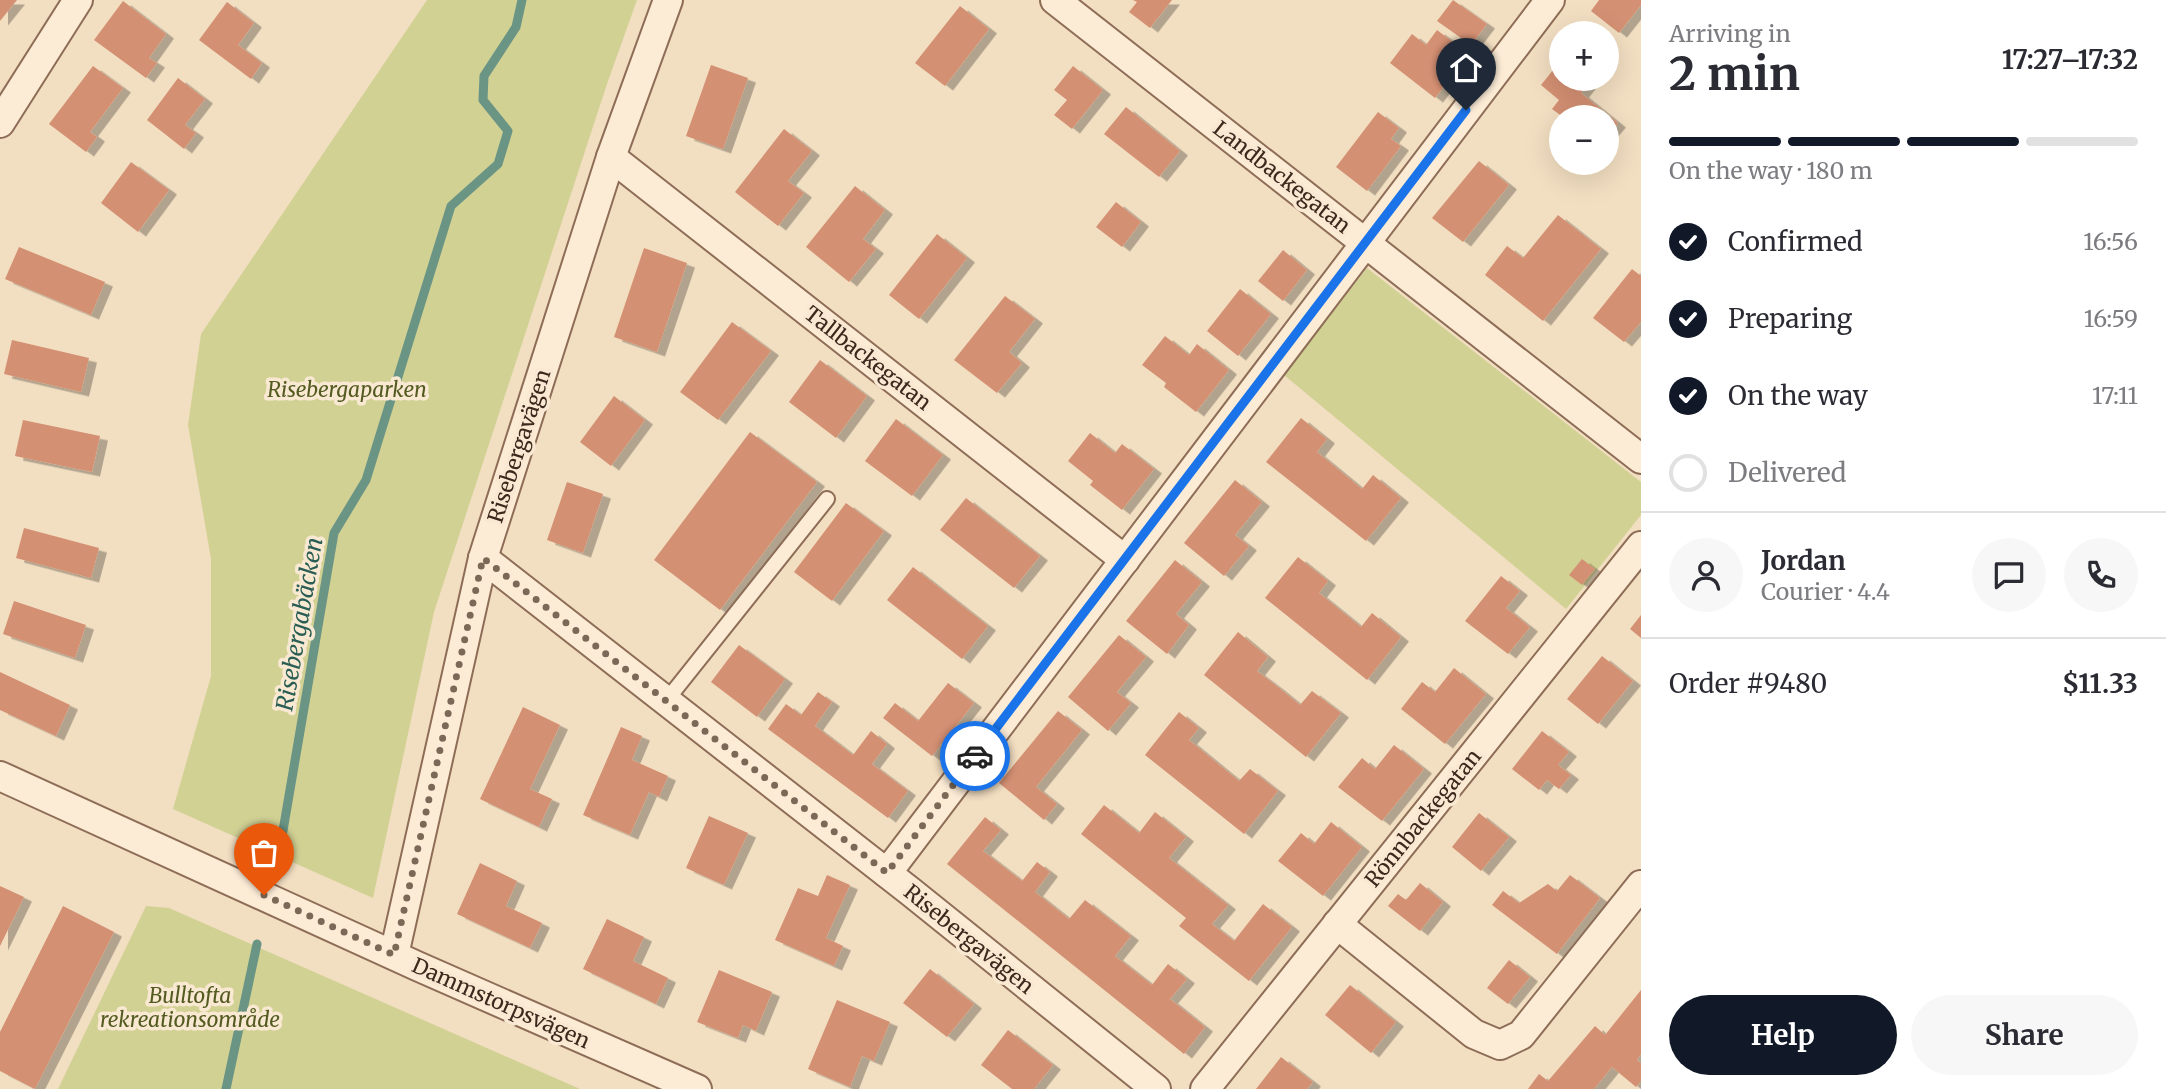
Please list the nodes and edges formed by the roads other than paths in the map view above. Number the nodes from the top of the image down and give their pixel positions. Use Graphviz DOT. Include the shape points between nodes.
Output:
graph roads {
  1 [pos="78,0"];
  2 [pos="668,0"];
  3 [pos="1550,0"];
  4 [pos="1065,3"];
  5 [pos="0,123"];
  6 [pos="611,157"];
  7 [pos="1366,242"];
  8 [pos="1641,459"];
  9 [pos="827,499"];
  10 [pos="1641,546"];
  11 [pos="483,558"];
  12 [pos="1125,560"];
  13 [pos="666,701"];
  14 [pos="0,776"];
  15 [pos="887,873"];
  16 [pos="1641,885"];
  17 [pos="1337,924"];
  18 [pos="394,955"];
  19 [pos="697,1089"];
  20 [pos="1156,1089"];
  21 [pos="1205,1089"];
  1 -- 5 [label="street"];
  2 -- 6 [label="street, Risebergavägen"];
  3 -- 7 [label="street"];
  4 -- 7 [label="street, Landbackegatan"];
  6 -- 11 [label="street, Risebergavägen"];
  6 -- 12 [label="street, Tallbackegatan"];
  7 -- 8 [label="street, Landbackegatan"];
  7 -- 12 [label="street"];
  9 -- 13 [label="lane"];
  10 -- 17 [label="street, Rönnbackegatan"];
  11 -- 13 [label="street, Risebergavägen"];
  11 -- 18 [label="street"];
  12 -- 15 [label="street"];
  13 -- 15 [label="street, Risebergavägen"];
  14 -- 18 [label="street, Dammstorpsvägen"];
  15 -- 20 [label="street, Risebergavägen"];
  16 -- 17 [label="street" via="1521,1035 1500,1045 1475,1034"];
  17 -- 21 [label="street, Rönnbackegatan"];
  18 -- 19 [label="street, Dammstorpsvägen"];
}
